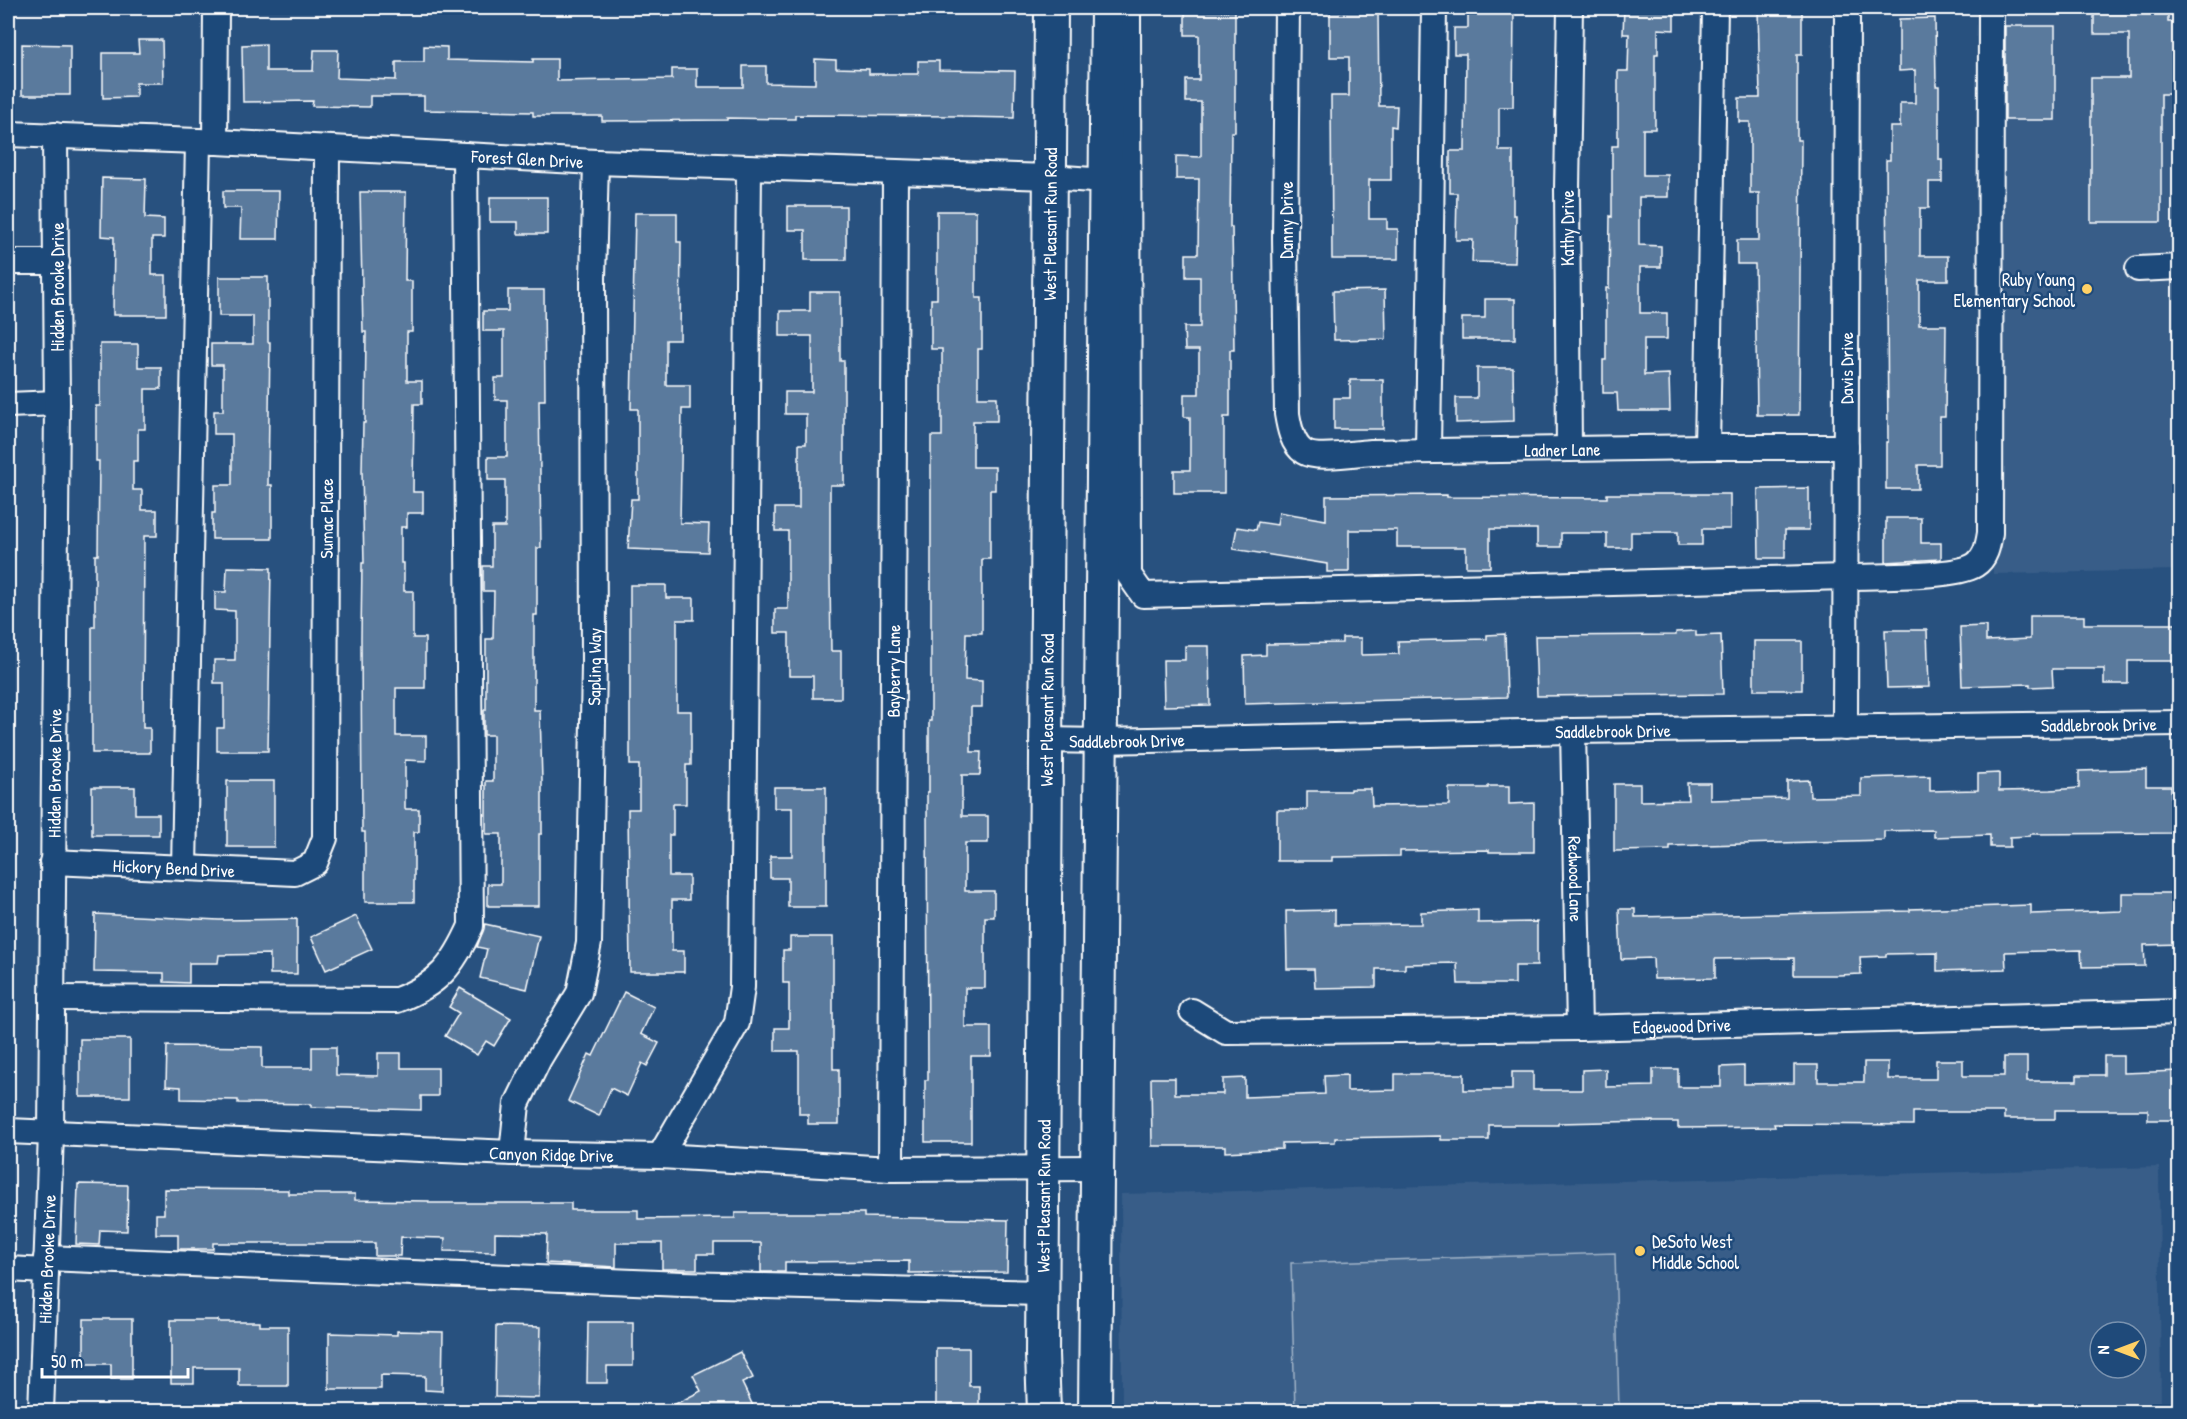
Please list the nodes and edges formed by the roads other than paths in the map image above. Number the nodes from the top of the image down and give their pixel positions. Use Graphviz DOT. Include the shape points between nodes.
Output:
graph roads {
  1 [pos="216,8"];
  2 [pos="1051,8"];
  3 [pos="1107,8"];
  4 [pos="1128,8"];
  5 [pos="1287,8"];
  6 [pos="1434,8"];
  7 [pos="1570,8"];
  8 [pos="1715,8"];
  9 [pos="1847,8"];
  10 [pos="1991,8"];
  11 [pos="8,134"];
  12 [pos="55,135"];
  13 [pos="207,141"];
  14 [pos="327,148"];
  15 [pos="465,155"];
  16 [pos="596,162"];
  17 [pos="749,168"];
  18 [pos="895,173"];
  19 [pos="1050,177"];
  20 [pos="1106,181"];
  21 [pos="8,262"];
  22 [pos="57,262"];
  23 [pos="2180,267"];
  24 [pos="2138,269"];
  25 [pos="57,403"];
  26 [pos="8,405"];
  27 [pos="1290,433"];
  28 [pos="1707,447"];
  29 [pos="1845,447"];
  30 [pos="1569,449"];
  31 [pos="1428,451"];
  32 [pos="1845,578"];
  33 [pos="2180,723"];
  34 [pos="1845,728"];
  35 [pos="1573,731"];
  36 [pos="1046,740"];
  37 [pos="1101,741"];
  38 [pos="52,861"];
  39 [pos="184,867"];
  40 [pos="295,873"];
  41 [pos="52,998"];
  42 [pos="1192,1011"];
  43 [pos="2180,1012"];
  44 [pos="1579,1028"];
  45 [pos="8,1131"];
  46 [pos="51,1132"];
  47 [pos="512,1153"];
  48 [pos="660,1156"];
  49 [pos="1043,1168"];
  50 [pos="1097,1168"];
  51 [pos="891,1169"];
  52 [pos="46,1265"];
  53 [pos="8,1269"];
  54 [pos="1042,1293"];
  55 [pos="41,1412"];
  56 [pos="1044,1412"];
  57 [pos="1095,1412"];
  1 -- 13 [label="street"];
  2 -- 19 [label="main road, West Pleasant Run Road"];
  3 -- 20 [label="main road"];
  4 -- 32 [label="street" via="1129,575 1143,595"];
  5 -- 27 [label="street, Danny Drive" via="1285,250"];
  6 -- 31 [label="street"];
  7 -- 30 [label="street, Kathy Drive"];
  8 -- 28 [label="street"];
  9 -- 29 [label="street, Davis Drive"];
  10 -- 32 [label="street" via="1990,533 1986,552 1975,565 1954,573"];
  11 -- 12 [label="street, Forest Glen Drive"];
  12 -- 13 [label="street, Forest Glen Drive"];
  12 -- 22 [label="street, Hidden Brooke Drive"];
  13 -- 14 [label="street, Forest Glen Drive"];
  13 -- 39 [label="street"];
  14 -- 15 [label="street, Forest Glen Drive"];
  14 -- 40 [label="street, Sumac Place" via="325,838 315,863"];
  15 -- 16 [label="street, Forest Glen Drive"];
  15 -- 41 [label="street" via="471,927 458,954 441,975 418,992 397,1000"];
  16 -- 17 [label="street, Forest Glen Drive"];
  16 -- 47 [label="street, Sapling Way" via="589,943 579,993 517,1104"];
  17 -- 18 [label="street, Forest Glen Drive"];
  17 -- 48 [label="street" via="742,987 737,1023"];
  18 -- 19 [label="street, Forest Glen Drive"];
  18 -- 51 [label="street, Bayberry Lane"];
  19 -- 20 [label="street, Forest Glen Drive"];
  19 -- 36 [label="main road, West Pleasant Run Road"];
  20 -- 37 [label="main road"];
  21 -- 22 [label="street"];
  22 -- 25 [label="street, Hidden Brooke Drive"];
  23 -- 24 [label="street"];
  25 -- 26 [label="street"];
  25 -- 38 [label="street, Hidden Brooke Drive"];
  27 -- 31 [label="street, Ladner Lane" via="1303,452 1316,456"];
  28 -- 29 [label="street, Ladner Lane"];
  28 -- 30 [label="street, Ladner Lane"];
  29 -- 32 [label="street, Davis Drive"];
  30 -- 31 [label="street, Ladner Lane"];
  32 -- 34 [label="street, Davis Drive"];
  33 -- 34 [label="street, Saddlebrook Drive"];
  34 -- 35 [label="street, Saddlebrook Drive"];
  35 -- 37 [label="street, Saddlebrook Drive"];
  35 -- 44 [label="street, Redwood Lane"];
  36 -- 37 [label="street, Saddlebrook Drive"];
  36 -- 49 [label="main road, West Pleasant Run Road"];
  37 -- 50 [label="main road"];
  38 -- 39 [label="street, Hickory Bend Drive"];
  38 -- 41 [label="street, Hidden Brooke Drive"];
  39 -- 40 [label="street, Hickory Bend Drive"];
  41 -- 46 [label="street, Hidden Brooke Drive"];
  42 -- 44 [label="street, Edgewood Drive" via="1226,1032"];
  43 -- 44 [label="street, Edgewood Drive"];
  45 -- 46 [label="street, Canyon Ridge Drive"];
  46 -- 47 [label="street, Canyon Ridge Drive"];
  46 -- 52 [label="street, Hidden Brooke Drive"];
  47 -- 48 [label="street, Canyon Ridge Drive"];
  48 -- 51 [label="street, Canyon Ridge Drive"];
  49 -- 50 [label="street, Canyon Ridge Drive"];
  49 -- 51 [label="street, Canyon Ridge Drive"];
  49 -- 54 [label="main road, West Pleasant Run Road"];
  50 -- 57 [label="main road"];
  52 -- 53 [label="street"];
  52 -- 54 [label="street"];
  52 -- 55 [label="street, Hidden Brooke Drive"];
  54 -- 56 [label="main road, West Pleasant Run Road"];
}
